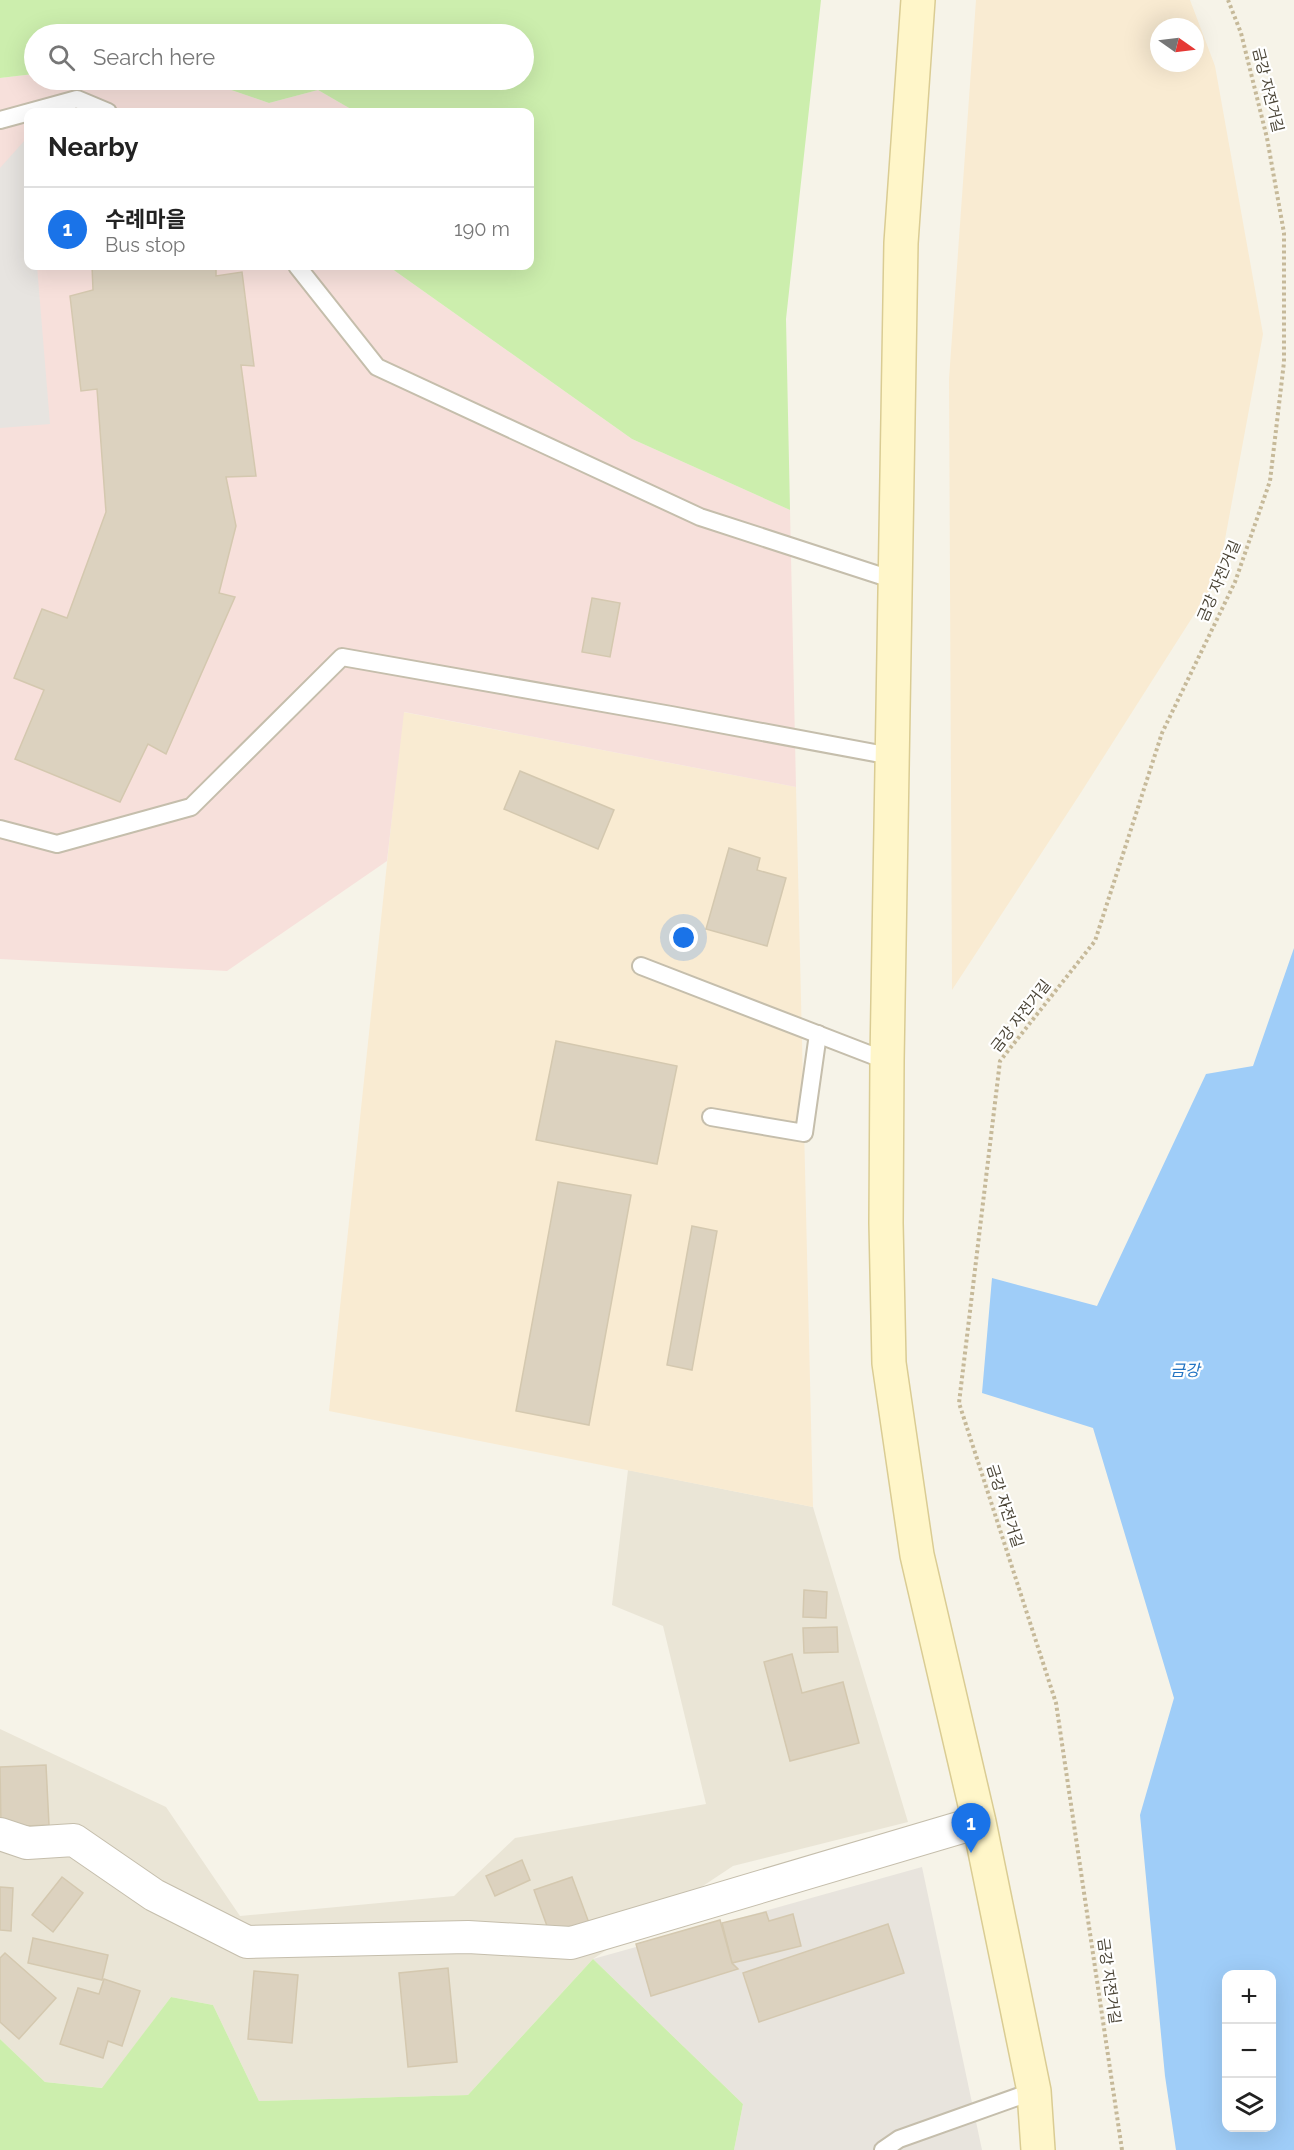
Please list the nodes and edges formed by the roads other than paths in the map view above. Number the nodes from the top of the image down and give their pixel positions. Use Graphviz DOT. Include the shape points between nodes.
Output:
graph roads {
  1 [pos="918,0"];
  2 [pos="44,108"];
  3 [pos="98,108"];
  4 [pos="24,113"];
  5 [pos="0,120"];
  6 [pos="300,270"];
  7 [pos="894,580"];
  8 [pos="891,756"];
  9 [pos="0,830"];
  10 [pos="641,966"];
  11 [pos="818,1034"];
  12 [pos="887,1061"];
  13 [pos="711,1117"];
  14 [pos="979,1822"];
  15 [pos="0,1834"];
  16 [pos="1034,2091"];
  17 [pos="883,2150"];
  18 [pos="1038,2150"];
  1 -- 7 [label="street" via="901,243"];
  2 -- 3 [label="lane" via="77,99"];
  4 -- 5 [label="lane"];
  6 -- 7 [label="lane" via="377,367 699,517"];
  7 -- 8 [label="street"];
  8 -- 9 [label="lane" via="342,657 191,807 57,844"];
  8 -- 12 [label="street"];
  10 -- 11 [label="lane"];
  11 -- 12 [label="lane"];
  11 -- 13 [label="lane" via="804,1133"];
  12 -- 14 [label="street" via="889,1363 917,1555"];
  14 -- 15 [label="street" via="571,1943 468,1937 247,1942 154,1895 74,1840 27,1843"];
  14 -- 16 [label="street"];
  16 -- 17 [label="lane" via="898,2139"];
  16 -- 18 [label="street"];
}
